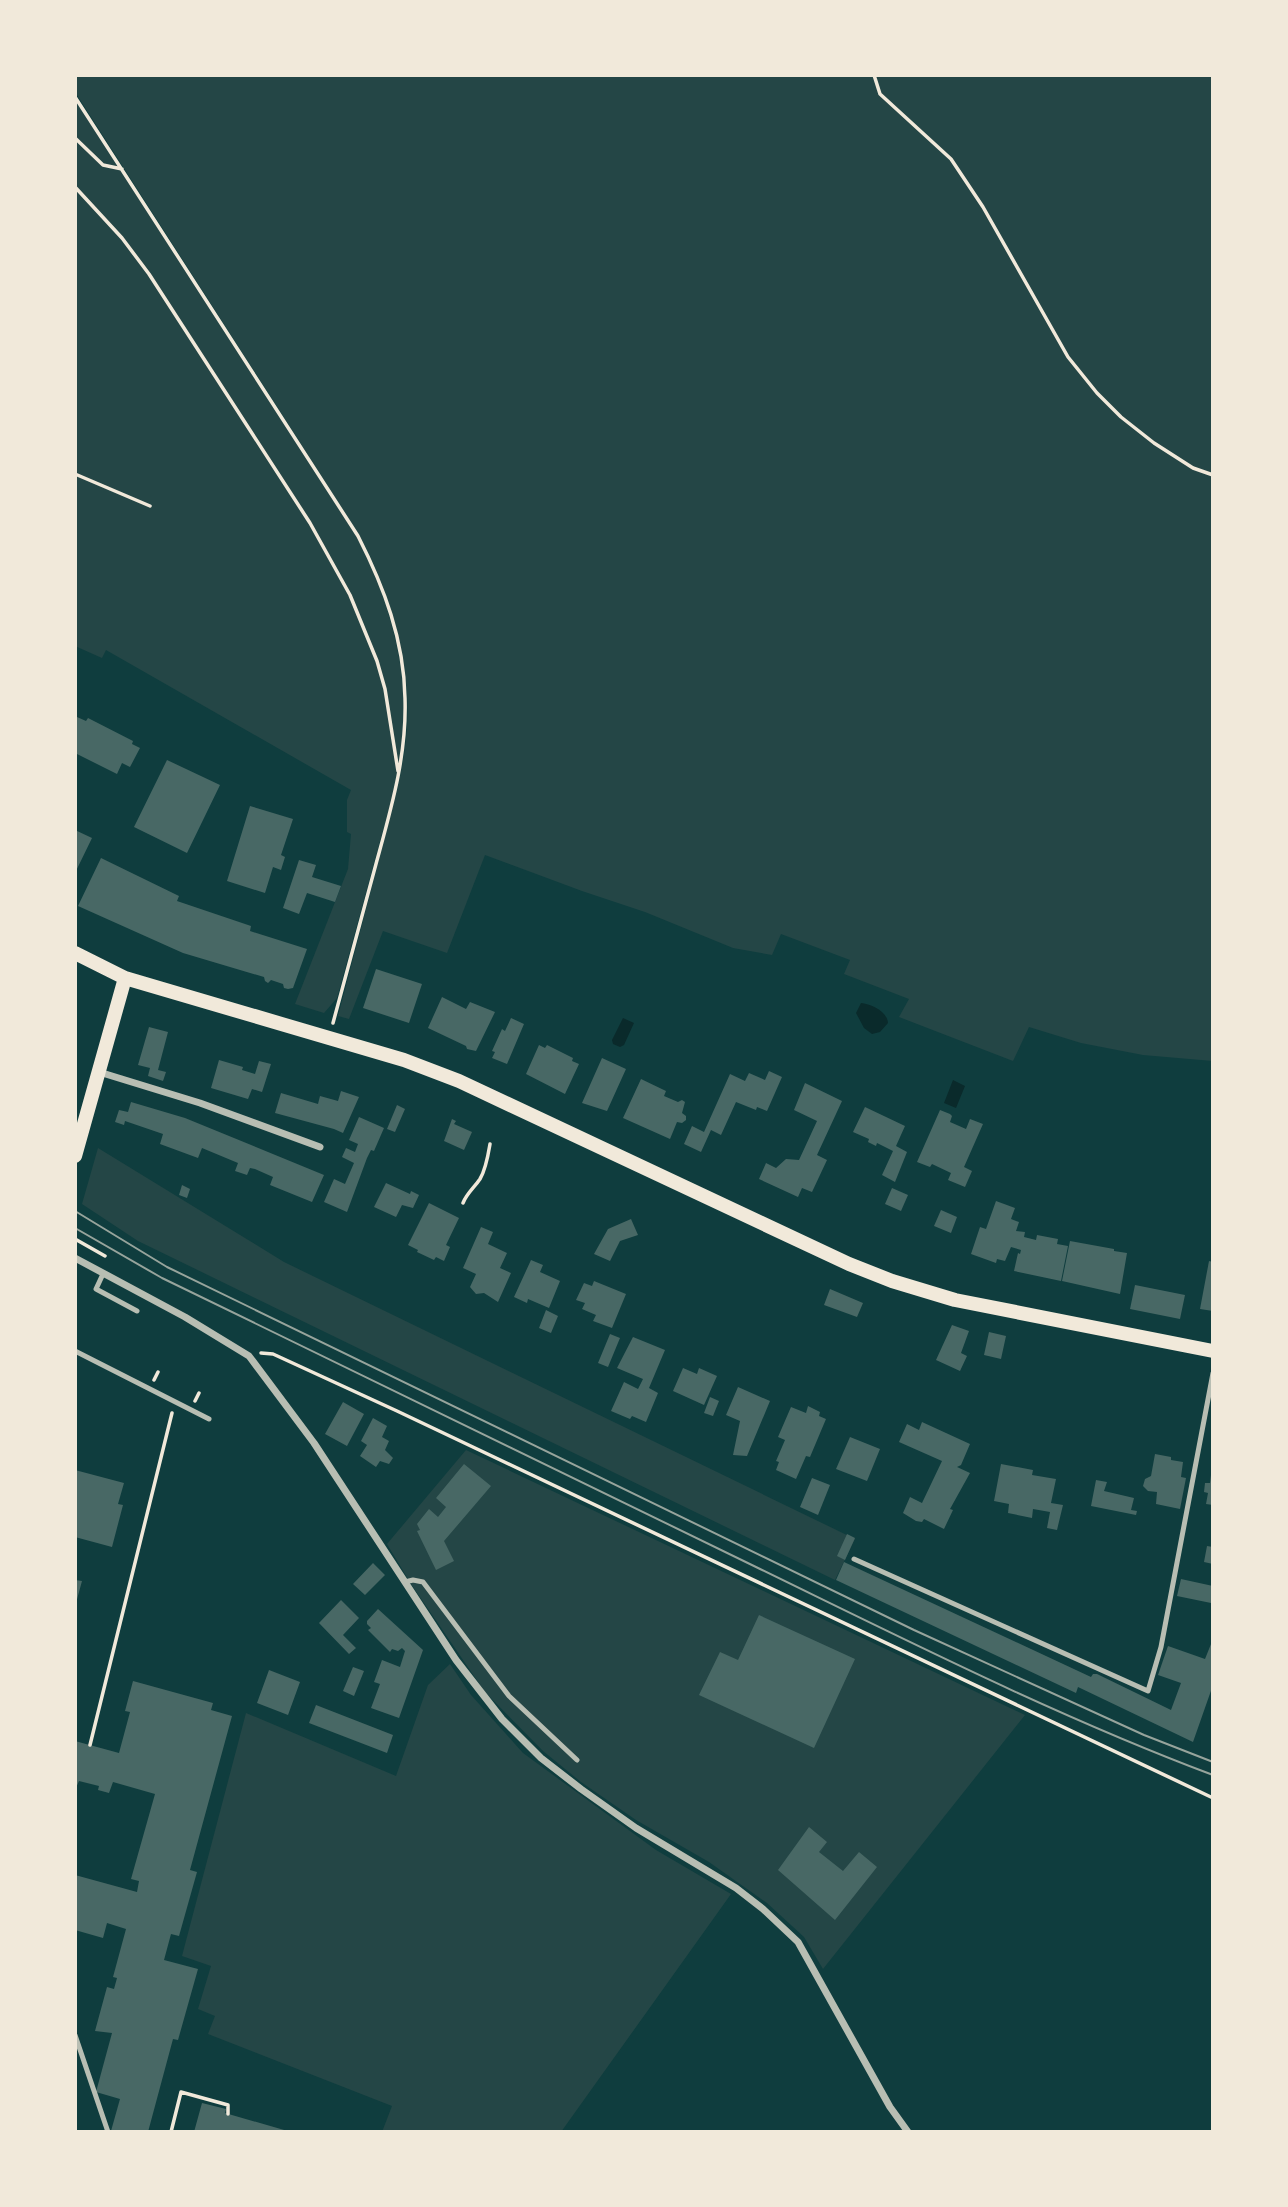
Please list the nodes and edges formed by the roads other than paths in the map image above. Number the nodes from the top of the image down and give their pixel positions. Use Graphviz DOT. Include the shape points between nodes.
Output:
graph roads {
  1 [pos="75,953"];
  2 [pos="125,978"];
  3 [pos="99,1072"];
  4 [pos="320,1147"];
  5 [pos="75,1156"];
  6 [pos="75,1258"];
  7 [pos="103,1274"];
  8 [pos="137,1311"];
  9 [pos="75,1351"];
  10 [pos="1213,1351"];
  11 [pos="1213,1373"];
  12 [pos="209,1419"];
  13 [pos="854,1559"];
  14 [pos="405,1583"];
  15 [pos="576,1760"];
  16 [pos="75,2035"];
  17 [pos="108,2132"];
  18 [pos="908,2132"];
  1 -- 2 [label="main road"];
  2 -- 3 [label="main road"];
  2 -- 10 [label="main road" via="404,1060 459,1081 849,1265 892,1281 956,1300"];
  3 -- 4 [label="street"];
  3 -- 5 [label="main road"];
  6 -- 7 [label="street"];
  7 -- 8 [label="lane" via="96,1289"];
  7 -- 14 [label="street" via="249,1356 314,1443"];
  9 -- 12 [label="lane"];
  11 -- 13 [label="lane" via="1161,1647 1148,1691"];
  14 -- 15 [label="lane" via="423,1582 509,1696"];
  14 -- 18 [label="street" via="483,1697 541,1758 636,1828 736,1888 798,1942"];
  16 -- 17 [label="lane"];
}
